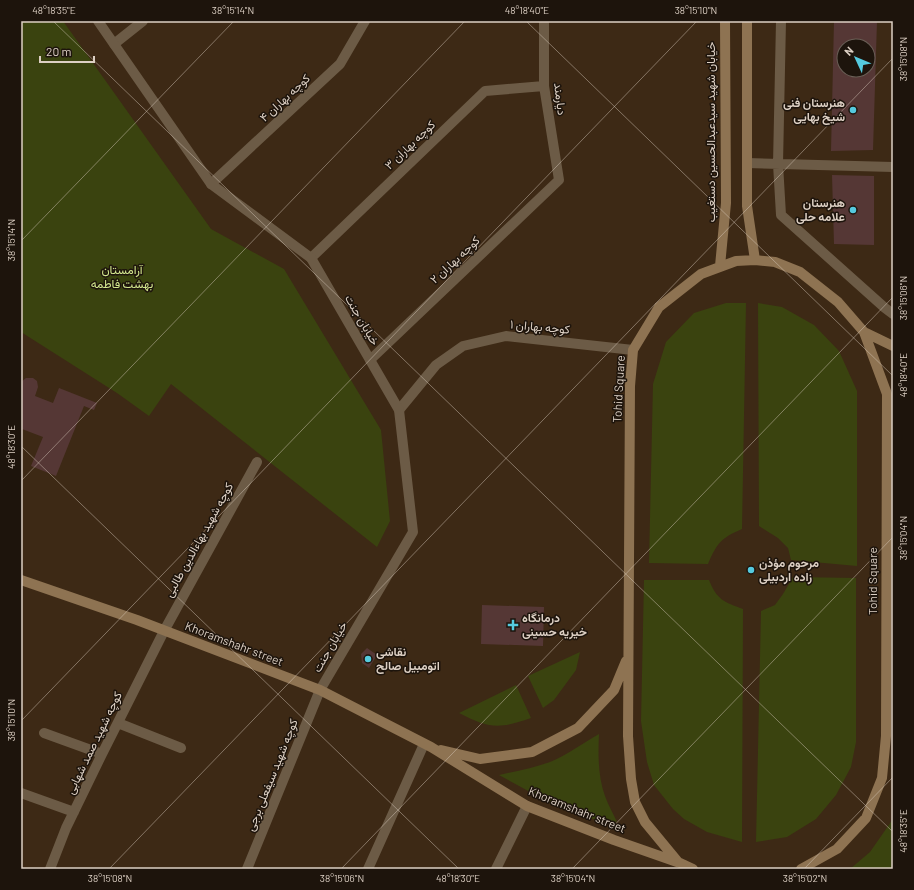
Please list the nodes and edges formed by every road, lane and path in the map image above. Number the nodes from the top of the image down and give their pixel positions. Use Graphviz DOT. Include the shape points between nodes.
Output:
graph roads {
  1 [pos="98,21"];
  2 [pos="144,21"];
  3 [pos="365,21"];
  4 [pos="544,21"];
  5 [pos="725,21"];
  6 [pos="747,21"];
  7 [pos="781,21"];
  8 [pos="114,44"];
  9 [pos="544,86"];
  10 [pos="747,163"];
  11 [pos="778,164"];
  12 [pos="893,167"];
  13 [pos="559,180"];
  14 [pos="211,184"];
  15 [pos="311,258"];
  16 [pos="755,260"];
  17 [pos="720,266"];
  18 [pos="893,314"];
  19 [pos="864,332"];
  20 [pos="893,346"];
  21 [pos="633,350"];
  22 [pos="370,360"];
  23 [pos="399,410"];
  24 [pos="257,462"];
  25 [pos="890,490"];
  26 [pos="21,580"];
  27 [pos="164,631"];
  28 [pos="628,656"];
  29 [pos="320,690"];
  30 [pos="118,723"];
  31 [pos="44,733"];
  32 [pos="428,746"];
  33 [pos="181,748"];
  34 [pos="102,754"];
  35 [pos="21,793"];
  36 [pos="527,806"];
  37 [pos="74,812"];
  38 [pos="678,862"];
  39 [pos="50,869"];
  40 [pos="247,869"];
  41 [pos="368,869"];
  42 [pos="496,869"];
  43 [pos="693,869"];
  44 [pos="801,869"];
  1 -- 8 [label="street, خیابان جنت"];
  2 -- 8 [label="street"];
  3 -- 14 [label="street, کوچه بهاران ۴" via="340,64"];
  4 -- 9 [label="street, دیارمند"];
  5 -- 17 [label="main road, خیابان شهید سیدعبدالحسین دستغیب" via="726,203"];
  6 -- 10 [label="main road"];
  7 -- 11 [label="street"];
  8 -- 14 [label="street, خیابان جنت"];
  9 -- 13 [label="street, دیارمند"];
  9 -- 15 [label="street, کوچه بهاران ۳" via="485,91"];
  10 -- 11 [label="street"];
  10 -- 16 [label="main road" via="747,206"];
  11 -- 12 [label="street"];
  11 -- 18 [label="street" via="781,215"];
  13 -- 22 [label="street, کوچه بهاران ۲"];
  14 -- 15 [label="street, خیابان جنت"];
  15 -- 22 [label="street, خیابان جنت"];
  16 -- 17 [label="main road, Tohid Square"];
  16 -- 19 [label="main road, Tohid Square" via="775,262 800,272 838,302"];
  17 -- 21 [label="main road, Tohid Square" via="700,274 659,307"];
  19 -- 20 [label="main road"];
  19 -- 25 [label="main road, Tohid Square" via="887,394"];
  21 -- 23 [label="street, کوچه بهاران ۱" via="506,336 463,346 436,365"];
  21 -- 28 [label="main road, Tohid Square" via="630,386"];
  22 -- 23 [label="street, خیابان جنت"];
  23 -- 29 [label="street, خیابان جنت" via="413,532"];
  24 -- 27 [label="street, کوچه شهید بهاءالدین طالبی"];
  25 -- 44 [label="main road, Tohid Square" via="886,736 882,778 866,818 837,849"];
  26 -- 27 [label="main road, Khoramshahr street"];
  27 -- 29 [label="main road, Khoramshahr street"];
  27 -- 30 [label="street, کوچه شهید صمد شهابی"];
  28 -- 32 [label="main road, Khoramshahr street" via="614,690 578,728 532,752 480,759"];
  28 -- 38 [label="main road, Tohid Square" via="628,736 635,802 645,822"];
  29 -- 32 [label="main road, Khoramshahr street"];
  29 -- 40 [label="street, کوچه شهید سیفعلی برجی"];
  30 -- 33 [label="street"];
  30 -- 34 [label="street, کوچه شهید صمد شهابی"];
  31 -- 34 [label="street"];
  32 -- 36 [label="main road, Khoramshahr street"];
  32 -- 41 [label="street"];
  34 -- 37 [label="street, کوچه شهید صمد شهابی"];
  35 -- 37 [label="street"];
  36 -- 38 [label="main road, Khoramshahr street"];
  36 -- 42 [label="street"];
  37 -- 39 [label="street, کوچه شهید صمد شهابی"];
  38 -- 43 [label="main road, Tohid Square"];
}
